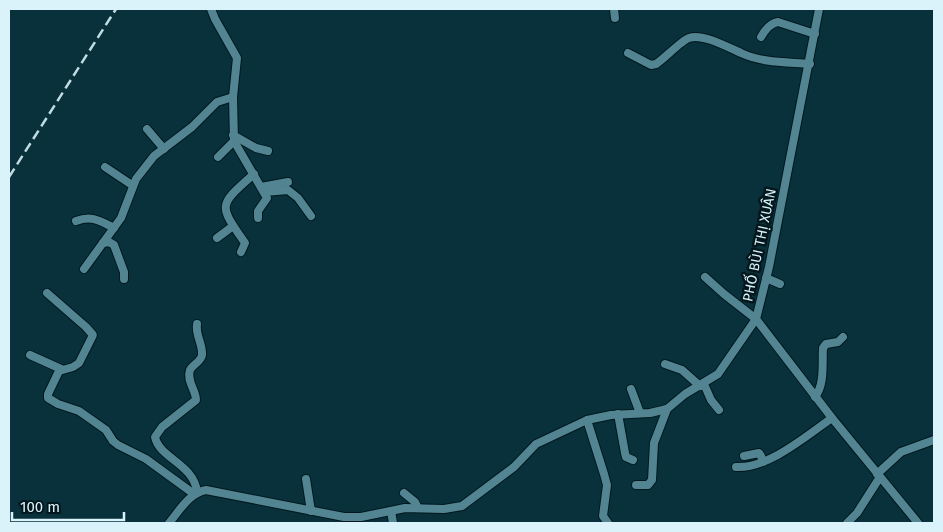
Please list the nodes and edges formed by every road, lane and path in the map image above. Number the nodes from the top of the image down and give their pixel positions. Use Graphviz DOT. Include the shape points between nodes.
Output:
graph roads {
  1 [pos="211,9"];
  2 [pos="614,9"];
  3 [pos="819,9"];
  4 [pos="615,18"];
  5 [pos="815,34"];
  6 [pos="761,37"];
  7 [pos="628,53"];
  8 [pos="810,64"];
  9 [pos="233,97"];
  10 [pos="147,129"];
  11 [pos="234,138"];
  12 [pos="164,149"];
  13 [pos="268,151"];
  14 [pos="218,157"];
  15 [pos="105,167"];
  16 [pos="254,174"];
  17 [pos="288,182"];
  18 [pos="132,185"];
  19 [pos="263,189"];
  20 [pos="311,216"];
  21 [pos="258,218"];
  22 [pos="76,221"];
  23 [pos="233,226"];
  24 [pos="114,228"];
  25 [pos="217,238"];
  26 [pos="103,243"];
  27 [pos="241,252"];
  28 [pos="84,269"];
  29 [pos="705,277"];
  30 [pos="766,278"];
  31 [pos="124,279"];
  32 [pos="780,284"];
  33 [pos="47,293"];
  34 [pos="756,319"];
  35 [pos="197,324"];
  36 [pos="843,337"];
  37 [pos="30,355"];
  38 [pos="666,364"];
  39 [pos="61,369"];
  40 [pos="702,385"];
  41 [pos="632,389"];
  42 [pos="816,397"];
  43 [pos="667,409"];
  44 [pos="719,410"];
  45 [pos="640,413"];
  46 [pos="618,414"];
  47 [pos="832,418"];
  48 [pos="587,420"];
  49 [pos="934,440"];
  50 [pos="744,456"];
  51 [pos="633,460"];
  52 [pos="763,462"];
  53 [pos="736,468"];
  54 [pos="878,475"];
  55 [pos="306,479"];
  56 [pos="636,485"];
  57 [pos="404,492"];
  58 [pos="196,493"];
  59 [pos="418,508"];
  60 [pos="310,511"];
  61 [pos="391,511"];
  62 [pos="352,520"];
  63 [pos="170,523"];
  64 [pos="393,523"];
  65 [pos="608,523"];
  66 [pos="848,523"];
  67 [pos="918,523"];
  1 -- 9 [label="street" via="237,58"];
  2 -- 4 [label="street"];
  3 -- 5 [label="street, PHỐ BÙI THỊ XUÂN"];
  5 -- 6 [label="street" via="774,22"];
  5 -- 8 [label="street, PHỐ BÙI THỊ XUÂN"];
  7 -- 8 [label="street" via="651,65 656,64 686,40 695,37 763,60"];
  8 -- 30 [label="street, PHỐ BÙI THỊ XUÂN"];
  9 -- 11 [label="street"];
  9 -- 12 [label="street" via="217,102"];
  10 -- 12 [label="street"];
  11 -- 13 [label="street"];
  11 -- 14 [label="street"];
  11 -- 16 [label="street"];
  12 -- 18 [label="street" via="140,172"];
  15 -- 18 [label="street"];
  16 -- 19 [label="street"];
  16 -- 23 [label="street" via="225,204"];
  17 -- 19 [label="street"];
  18 -- 24 [label="street" via="125,210"];
  19 -- 20 [label="street" via="288,190"];
  19 -- 21 [label="street" via="267,199 258,211"];
  22 -- 24 [label="street" via="95,218"];
  23 -- 25 [label="street"];
  23 -- 27 [label="street" via="246,243"];
  24 -- 26 [label="street"];
  26 -- 28 [label="street"];
  26 -- 31 [label="street" via="114,245"];
  29 -- 34 [label="street"];
  30 -- 32 [label="street"];
  30 -- 34 [label="street, PHỐ BÙI THỊ XUÂN"];
  33 -- 39 [label="street" via="93,335 79,363"];
  34 -- 40 [label="street" via="724,367"];
  34 -- 42 [label="street, PHỐ BÙI THỊ XUÂN"];
  35 -- 58 [label="street" via="202,354 189,378 196,400 162,427 155,437 161,448 194,479"];
  36 -- 42 [label="street" via="824,348 822,381"];
  37 -- 39 [label="street"];
  38 -- 40 [label="street" via="682,370"];
  39 -- 58 [label="street" via="48,394 50,400 79,411 106,430 112,441"];
  40 -- 43 [label="street"];
  40 -- 44 [label="street"];
  41 -- 45 [label="street"];
  42 -- 47 [label="street, PHỐ BÙI THỊ XUÂN"];
  43 -- 45 [label="street"];
  43 -- 56 [label="street" via="654,443 652,480 648,485"];
  45 -- 46 [label="street"];
  46 -- 48 [label="street"];
  46 -- 51 [label="street" via="626,457"];
  47 -- 52 [label="street"];
  47 -- 54 [label="street, PHỐ BÙI THỊ XUÂN"];
  48 -- 59 [label="street" via="536,444 514,467 462,506"];
  48 -- 65 [label="street" via="604,474 604,516"];
  49 -- 54 [label="street" via="902,452"];
  50 -- 52 [label="street" via="758,454"];
  52 -- 53 [label="street"];
  54 -- 66 [label="street"];
  54 -- 67 [label="street, PHỐ BÙI THỊ XUÂN"];
  55 -- 60 [label="street"];
  57 -- 59 [label="street"];
  58 -- 60 [label="street" via="213,490"];
  58 -- 63 [label="street"];
  59 -- 61 [label="street"];
  60 -- 62 [label="street"];
  61 -- 62 [label="street"];
  61 -- 64 [label="street"];
}
